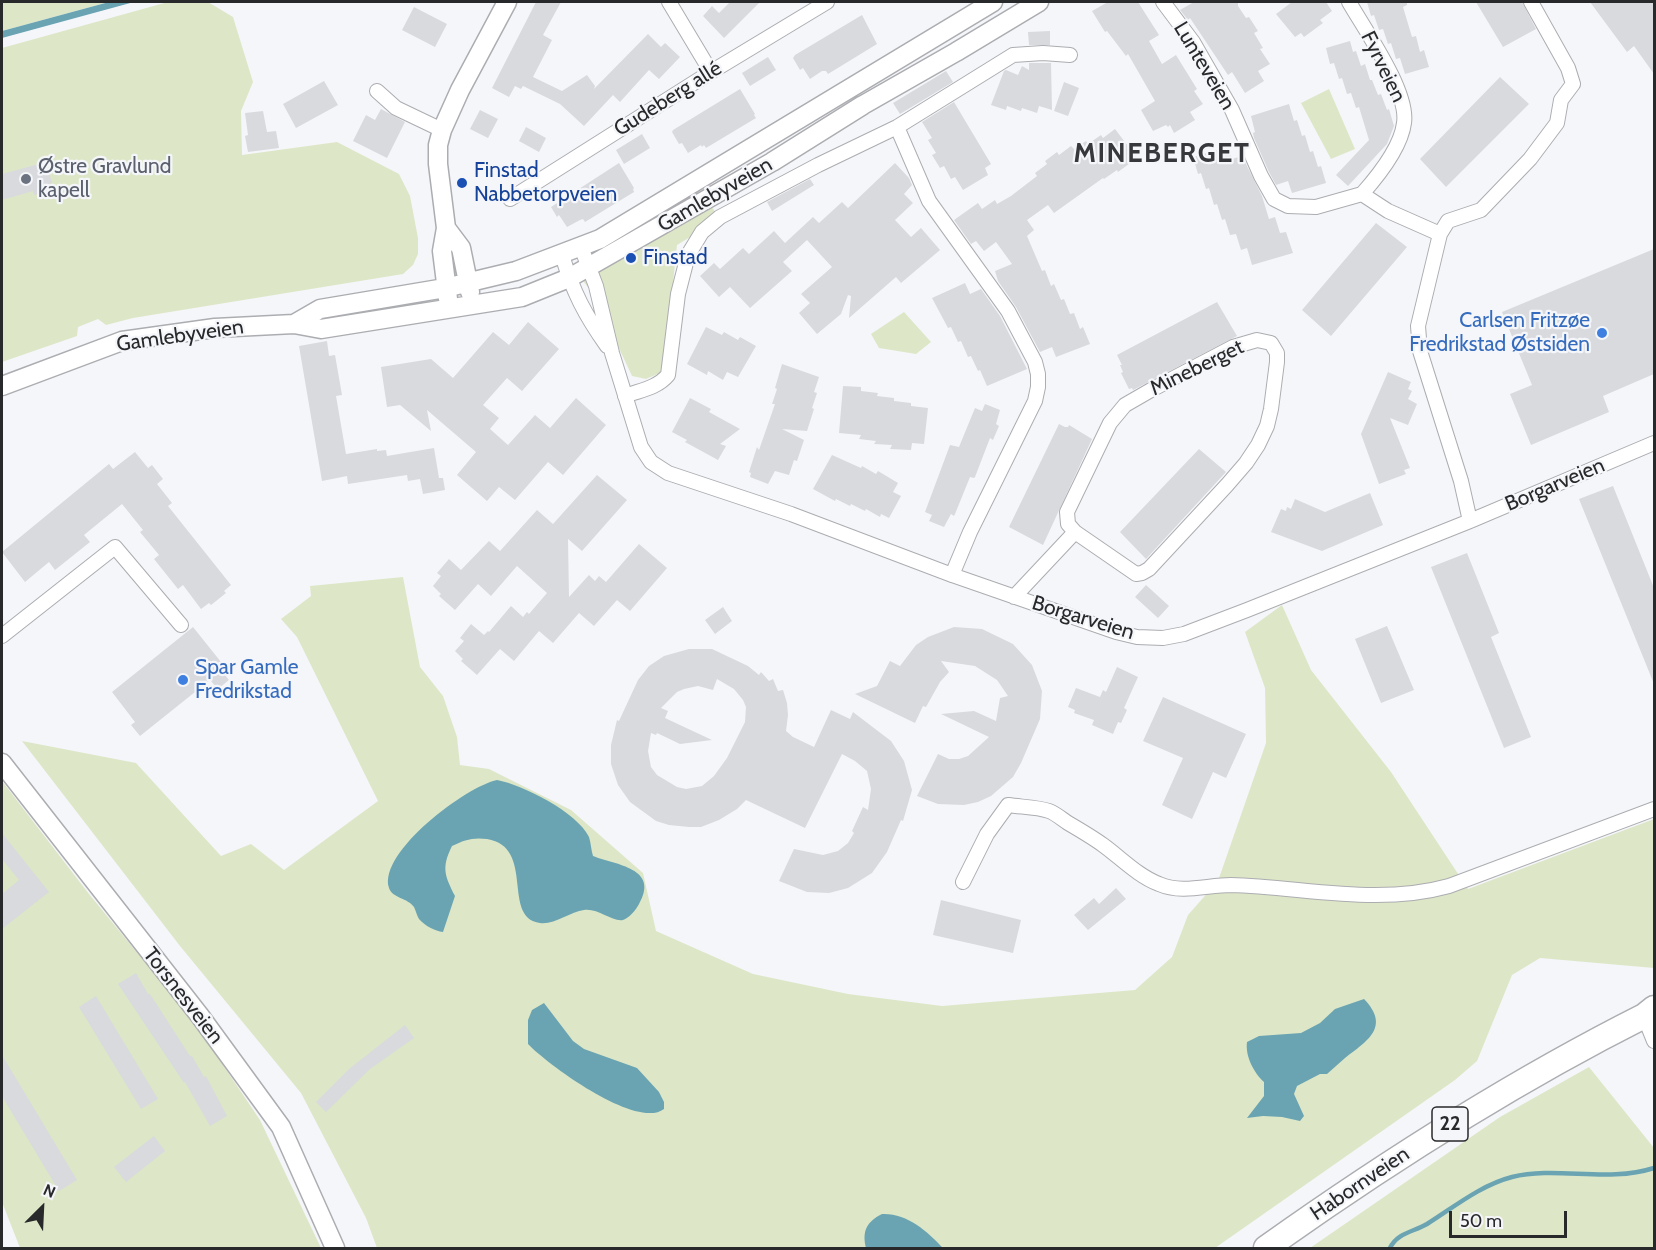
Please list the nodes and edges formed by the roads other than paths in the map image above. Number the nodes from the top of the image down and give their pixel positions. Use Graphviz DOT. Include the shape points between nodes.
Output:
graph roads {
  1 [pos="507,2"];
  2 [pos="669,2"];
  3 [pos="827,2"];
  4 [pos="993,2"];
  5 [pos="1039,2"];
  6 [pos="1163,2"];
  7 [pos="1349,2"];
  8 [pos="1531,2"];
  9 [pos="1070,55"];
  10 [pos="711,72"];
  11 [pos="377,91"];
  12 [pos="897,127"];
  13 [pos="442,130"];
  14 [pos="1362,194"];
  15 [pos="510,199"];
  16 [pos="446,228"];
  17 [pos="1440,234"];
  18 [pos="581,247"];
  19 [pos="562,255"];
  20 [pos="588,267"];
  21 [pos="569,278"];
  22 [pos="468,281"];
  23 [pos="445,288"];
  24 [pos="474,305"];
  25 [pos="450,310"];
  26 [pos="294,324"];
  27 [pos="612,353"];
  28 [pos="2,386"];
  29 [pos="625,396"];
  30 [pos="1654,443"];
  31 [pos="1470,521"];
  32 [pos="1075,532"];
  33 [pos="952,575"];
  34 [pos="1014,597"];
  35 [pos="181,625"];
  36 [pos="2,636"];
  37 [pos="2,763"];
  38 [pos="1654,809"];
  39 [pos="963,882"];
  40 [pos="1651,1012"];
  41 [pos="1654,1041"];
  42 [pos="335,1248"];
  43 [pos="1266,1248"];
  1 -- 13 [label="street"];
  2 -- 10 [label="street"];
  3 -- 10 [label="street, Gudeberg allé"];
  4 -- 18 [label="street, Gamlebyveien" via="617,230"];
  5 -- 20 [label="street, Gamlebyveien"];
  6 -- 14 [label="street, Lunteveien" via="1193,42 1232,110 1274,199 1288,206 1316,207"];
  7 -- 14 [label="street, Fyrveien" via="1396,85 1405,115 1402,131 1382,170"];
  8 -- 17 [label="street" via="1569,68 1573,84 1561,100 1557,123 1530,159 1481,210 1448,221"];
  9 -- 12 [label="street" via="1013,55"];
  10 -- 15 [label="street, Gudeberg allé"];
  11 -- 13 [label="street" via="396,108"];
  12 -- 29 [label="street" via="720,217 702,232 688,255 678,294 668,375 653,386"];
  12 -- 33 [label="street" via="929,201 1008,312 1038,374 1035,401"];
  13 -- 16 [label="street" via="438,164"];
  14 -- 17 [label="street" via="1388,211"];
  16 -- 22 [label="street" via="461,248"];
  16 -- 23 [label="street" via="442,251"];
  17 -- 31 [label="street" via="1418,326 1420,351"];
  18 -- 19 [label="street, Gamlebyveien"];
  18 -- 20 [label="street, Borgarveien"];
  19 -- 21 [label="street, Borgarveien"];
  19 -- 22 [label="street, Gamlebyveien" via="516,271"];
  20 -- 21 [label="street, Gamlebyveien"];
  20 -- 27 [label="street, Borgarveien"];
  21 -- 24 [label="street, Gamlebyveien" via="522,297"];
  21 -- 27 [label="street, Borgarveien" via="585,316"];
  22 -- 23 [label="street, Gamlebyveien"];
  22 -- 24 [label="street"];
  23 -- 25 [label="street"];
  23 -- 26 [label="street, Gamlebyveien" via="320,309"];
  24 -- 25 [label="street, Gamlebyveien"];
  25 -- 26 [label="street, Gamlebyveien" via="321,329"];
  26 -- 28 [label="street, Gamlebyveien" via="215,328 122,341"];
  27 -- 29 [label="street, Borgarveien"];
  29 -- 33 [label="street, Borgarveien" via="641,447 651,462 668,473"];
  30 -- 31 [label="street, Borgarveien"];
  31 -- 34 [label="street, Borgarveien" via="1247,610 1163,638 1116,632"];
  32 -- 32 [label="street, Mineberget" via="1067,512 1110,423 1125,405 1233,347 1257,340 1271,344 1277,362 1271,409 1258,445 1227,485 1149,569 1136,574"];
  32 -- 34 [label="street"];
  33 -- 34 [label="street, Borgarveien"];
  35 -- 36 [label="street" via="115,547"];
  37 -- 42 [label="street, Torsnesveien" via="200,1016 281,1127"];
  38 -- 39 [label="street" via="1430,892 1373,895 1231,885 1189,889 1160,885 1049,811 1008,805 987,834"];
  40 -- 41 [label="street"];
  40 -- 43 [label="highway, Habornveien / 22" via="1494,1097"];
}
